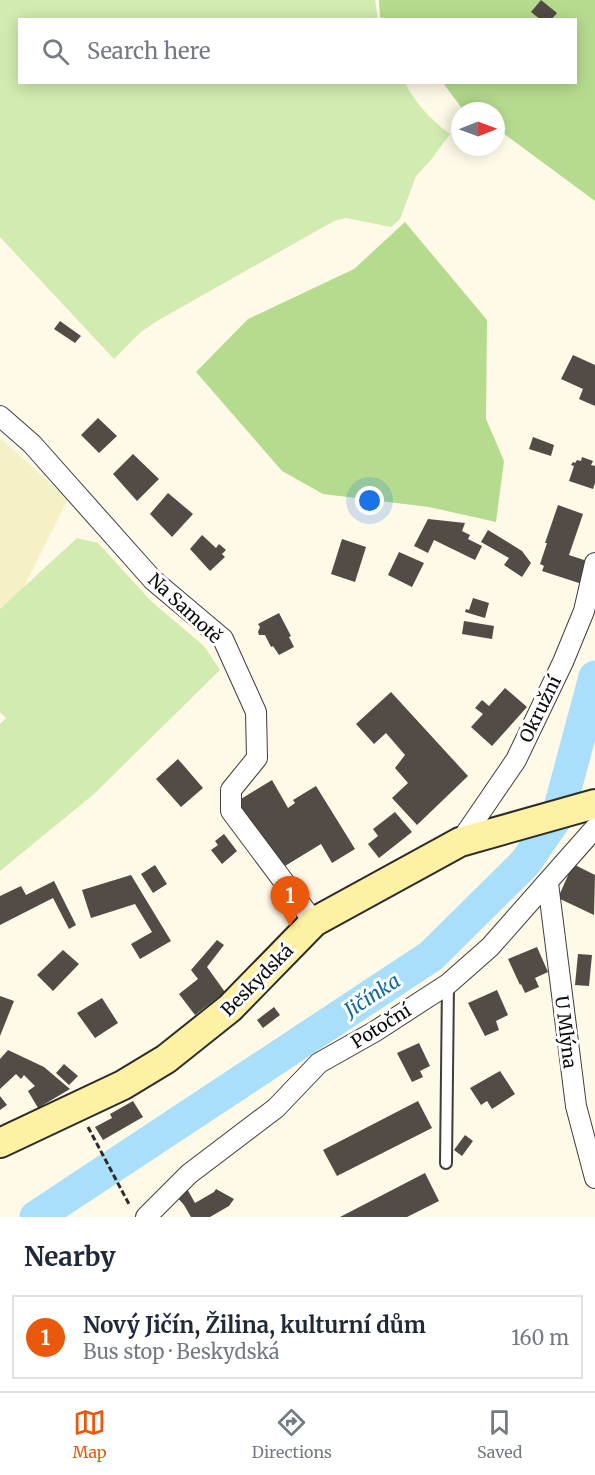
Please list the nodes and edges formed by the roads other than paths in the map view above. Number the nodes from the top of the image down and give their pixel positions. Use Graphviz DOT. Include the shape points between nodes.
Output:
graph roads {
  1 [pos="0,416"];
  2 [pos="595,563"];
  3 [pos="595,804"];
  4 [pos="595,828"];
  5 [pos="460,842"];
  6 [pos="548,883"];
  7 [pos="314,922"];
  8 [pos="448,984"];
  9 [pos="0,1143"];
  10 [pos="446,1163"];
  11 [pos="595,1178"];
  12 [pos="146,1213"];
  1 -- 7 [label="street, Na Samotě" via="32,444 153,580 223,639 256,712 257,758 231,790 231,811"];
  2 -- 5 [label="street, Okružní" via="584,611 516,760"];
  3 -- 5 [label="street, Beskydská"];
  4 -- 6 [label="street, Potoční"];
  5 -- 7 [label="street, Beskydská"];
  6 -- 8 [label="street, Potoční" via="490,947"];
  6 -- 11 [label="street, U Mlýna" via="576,1106"];
  7 -- 9 [label="street, Beskydská" via="230,1008 166,1059 123,1085"];
  8 -- 10 [label="lane"];
  8 -- 12 [label="street, Potoční" via="319,1063 276,1108 189,1174"];
}
